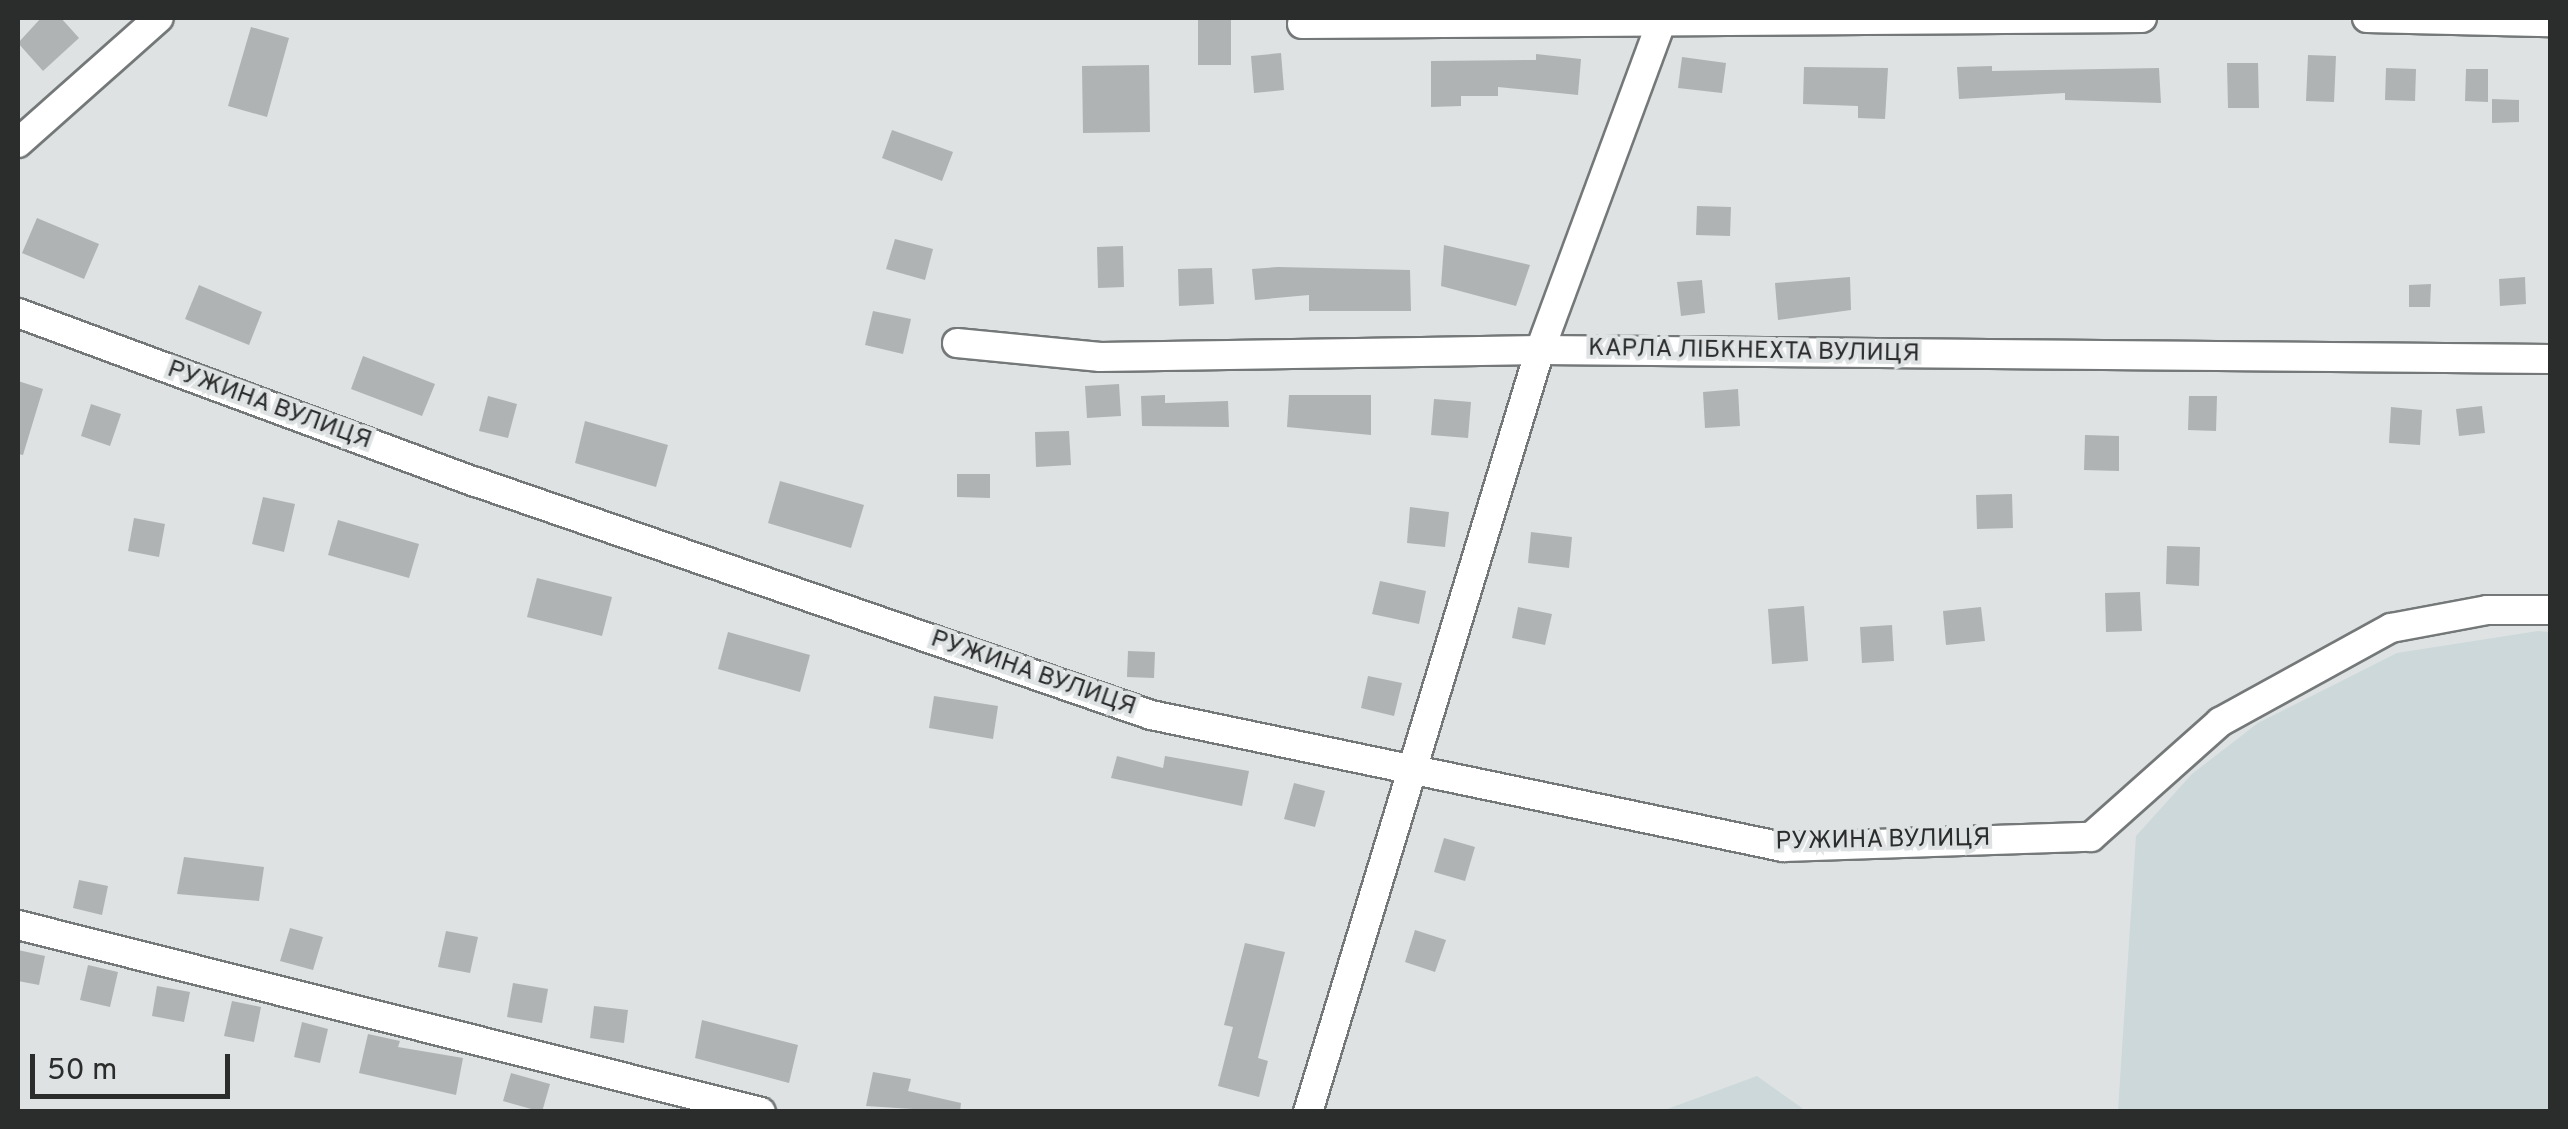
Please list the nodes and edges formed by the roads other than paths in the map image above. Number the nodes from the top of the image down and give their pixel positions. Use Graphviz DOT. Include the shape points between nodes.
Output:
graph roads {
  1 [pos="159,18"];
  2 [pos="2142,18"];
  3 [pos="2367,18"];
  4 [pos="1662,22"];
  5 [pos="2550,22"];
  6 [pos="1302,24"];
  7 [pos="18,143"];
  8 [pos="18,314"];
  9 [pos="958,343"];
  10 [pos="1540,350"];
  11 [pos="2550,359"];
  12 [pos="2550,610"];
  13 [pos="1412,774"];
  14 [pos="18,926"];
  15 [pos="761,1112"];
  16 [pos="1308,1112"];
  1 -- 7 [label="street"];
  2 -- 4 [label="street"];
  3 -- 5 [label="street"];
  4 -- 6 [label="street"];
  4 -- 10 [label="street"];
  8 -- 13 [label="street, РУЖИНА ВУЛИЦЯ" via="476,482 1151,715"];
  9 -- 10 [label="street, КАРЛА ЛІБКНЕХТА ВУЛИЦЯ" via="1100,358"];
  10 -- 11 [label="street, КАРЛА ЛІБКНЕХТА ВУЛИЦЯ"];
  10 -- 13 [label="street"];
  12 -- 13 [label="street, РУЖИНА ВУЛИЦЯ" via="2487,610 2391,628 2220,722 2090,836 1783,847"];
  13 -- 16 [label="street"];
  14 -- 15 [label="street"];
}
